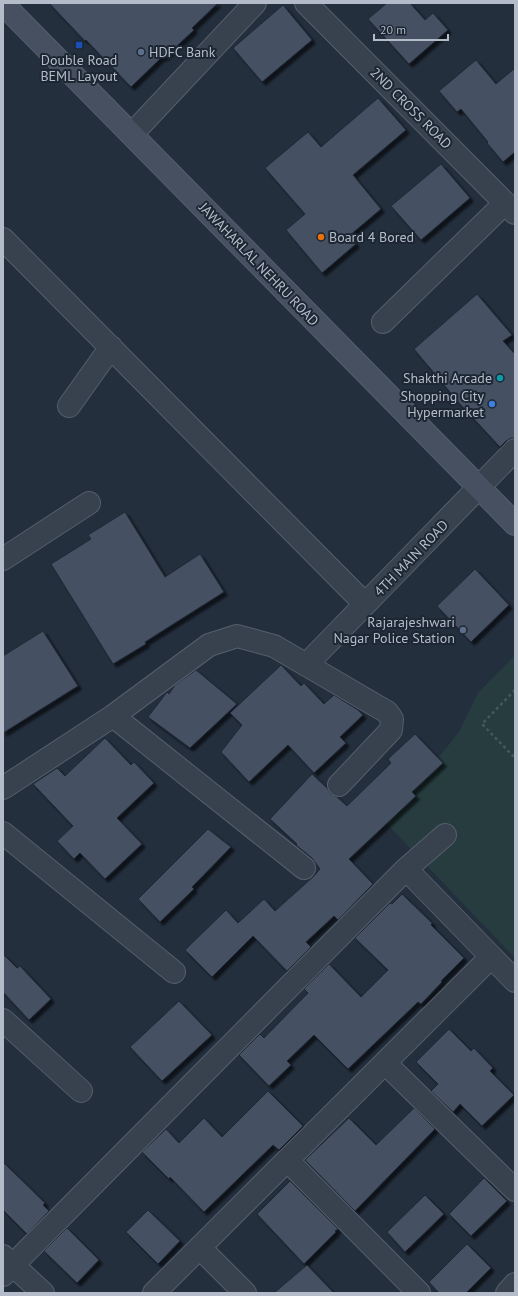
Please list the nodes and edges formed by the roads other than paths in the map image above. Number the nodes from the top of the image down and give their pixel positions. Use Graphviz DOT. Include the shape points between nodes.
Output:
graph roads {
  1 [pos="255,3"];
  2 [pos="306,3"];
  3 [pos="3,4"];
  4 [pos="132,134"];
  5 [pos="510,208"];
  6 [pos="3,239"];
  7 [pos="383,322"];
  8 [pos="111,347"];
  9 [pos="70,406"];
  10 [pos="515,450"];
  11 [pos="479,488"];
  12 [pos="89,503"];
  13 [pos="515,524"];
  14 [pos="3,559"];
  15 [pos="365,604"];
  16 [pos="306,665"];
  17 [pos="112,716"];
  18 [pos="339,785"];
  19 [pos="3,788"];
  20 [pos="3,833"];
  21 [pos="445,835"];
  22 [pos="304,868"];
  23 [pos="406,869"];
  24 [pos="491,957"];
  25 [pos="174,972"];
  26 [pos="515,982"];
  27 [pos="3,1020"];
  28 [pos="385,1063"];
  29 [pos="81,1091"];
  30 [pos="287,1160"];
  31 [pos="515,1190"];
  32 [pos="200,1248"];
  33 [pos="6,1265"];
  34 [pos="515,1284"];
  35 [pos="43,1293"];
  36 [pos="154,1293"];
  37 [pos="245,1293"];
  38 [pos="419,1293"];
  39 [pos="507,1293"];
  1 -- 4 [label="street"];
  2 -- 5 [label="street, 2ND CROSS ROAD"];
  3 -- 4 [label="street, JAWAHARLAL NEHRU ROAD"];
  4 -- 11 [label="street, JAWAHARLAL NEHRU ROAD"];
  5 -- 7 [label="street"];
  6 -- 8 [label="street"];
  8 -- 9 [label="street"];
  8 -- 15 [label="street"];
  10 -- 11 [label="street, 4TH MAIN ROAD"];
  11 -- 13 [label="street, JAWAHARLAL NEHRU ROAD"];
  11 -- 15 [label="street, 4TH MAIN ROAD"];
  12 -- 14 [label="street"];
  15 -- 16 [label="street, 4TH MAIN ROAD"];
  16 -- 17 [label="street" via="274,646 236,636 209,645"];
  16 -- 18 [label="street" via="386,712 392,719 391,730"];
  17 -- 19 [label="street"];
  17 -- 22 [label="street"];
  20 -- 25 [label="street"];
  21 -- 23 [label="street"];
  23 -- 24 [label="street"];
  23 -- 33 [label="street"];
  24 -- 26 [label="street"];
  24 -- 28 [label="street"];
  27 -- 29 [label="street"];
  28 -- 30 [label="street"];
  28 -- 31 [label="street"];
  30 -- 32 [label="street"];
  30 -- 38 [label="street"];
  32 -- 36 [label="street"];
  32 -- 37 [label="street"];
  33 -- 35 [label="street"];
  34 -- 39 [label="street"];
}
